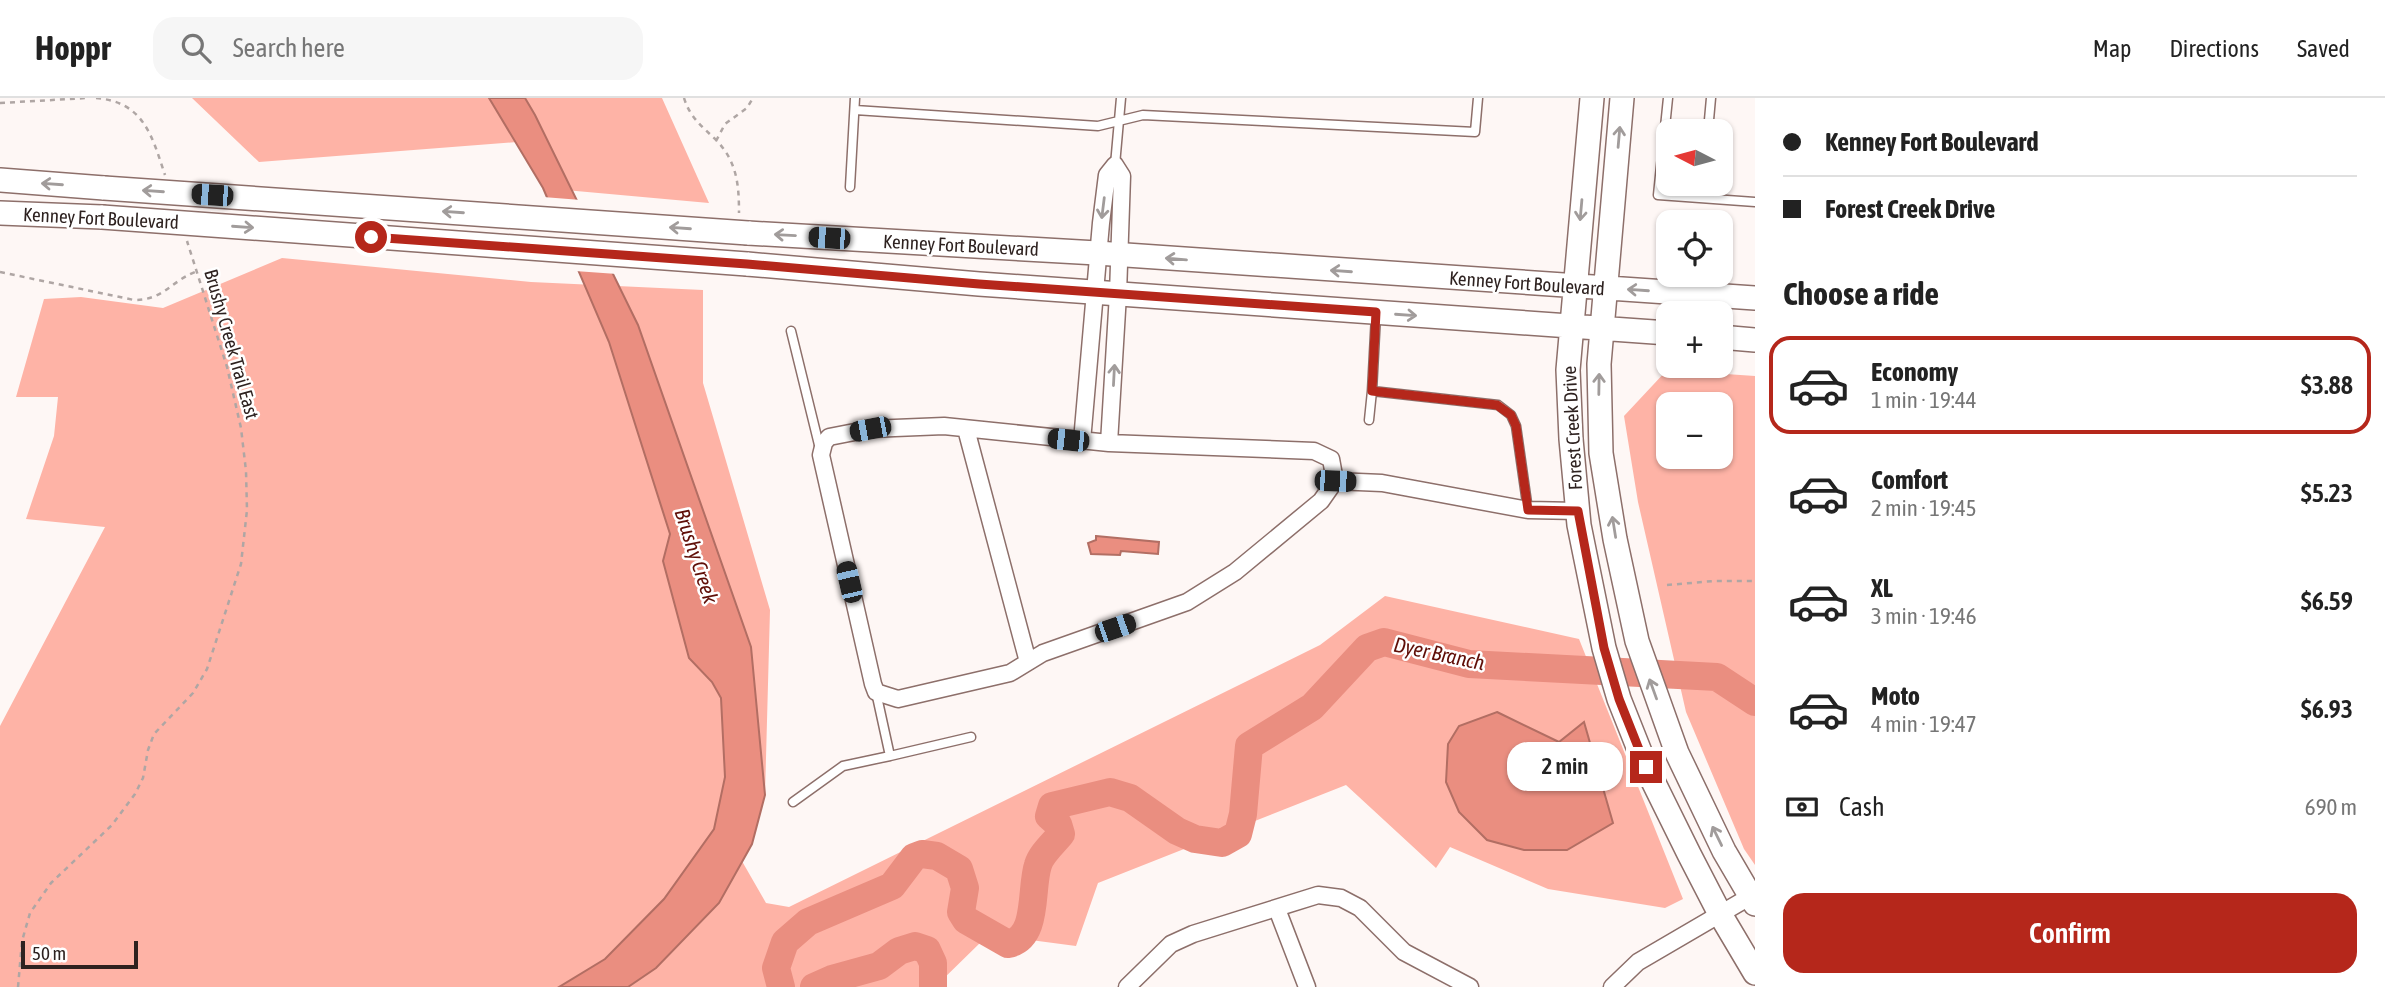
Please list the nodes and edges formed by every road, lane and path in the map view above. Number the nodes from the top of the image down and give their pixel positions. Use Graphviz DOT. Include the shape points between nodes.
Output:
graph roads {
  1 [pos="87,98"];
  2 [pos="96,98"];
  3 [pos="684,98"];
  4 [pos="753,98"];
  5 [pos="855,98"];
  6 [pos="1121,98"];
  7 [pos="1478,98"];
  8 [pos="1592,98"];
  9 [pos="1622,98"];
  10 [pos="1668,98"];
  11 [pos="1711,98"];
  12 [pos="0,103"];
  13 [pos="855,110"];
  14 [pos="1670,119"];
  15 [pos="1709,119"];
  16 [pos="1120,120"];
  17 [pos="716,141"];
  18 [pos="1115,165"];
  19 [pos="0,180"];
  20 [pos="169,186"];
  21 [pos="850,187"];
  22 [pos="1672,196"];
  23 [pos="1701,198"];
  24 [pos="1755,202"];
  25 [pos="0,213"];
  26 [pos="744,224"];
  27 [pos="186,238"];
  28 [pos="1109,254"];
  29 [pos="197,271"];
  30 [pos="0,272"];
  31 [pos="1573,286"];
  32 [pos="1604,288"];
  33 [pos="1094,292"];
  34 [pos="1118,294"];
  35 [pos="1755,298"];
  36 [pos="1376,312"];
  37 [pos="1570,325"];
  38 [pos="1602,327"];
  39 [pos="790,331"];
  40 [pos="1656,331"];
  41 [pos="1733,338"];
  42 [pos="1755,340"];
  43 [pos="1372,391"];
  44 [pos="1369,420"];
  45 [pos="966,429"];
  46 [pos="1082,441"];
  47 [pos="1109,443"];
  48 [pos="821,455"];
  49 [pos="1335,481"];
  50 [pos="1528,510"];
  51 [pos="1578,511"];
  52 [pos="1755,581"];
  53 [pos="1667,585"];
  54 [pos="1028,662"];
  55 [pos="876,692"];
  56 [pos="971,737"];
  57 [pos="890,756"];
  58 [pos="793,803"];
  59 [pos="1753,900"];
  60 [pos="1277,909"];
  61 [pos="1720,914"];
  62 [pos="1755,973"];
  63 [pos="1454,983"];
  64 [pos="18,987"];
  65 [pos="1127,987"];
  66 [pos="1307,987"];
  67 [pos="1470,987"];
  68 [pos="1612,987"];
  1 -- 12 [label="path"];
  2 -- 20 [label="path" via="120,103 142,120 152,135"];
  3 -- 17 [label="path" via="691,116"];
  4 -- 17 [label="path" via="724,124"];
  5 -- 13 [label="lane"];
  6 -- 16 [label="lane"];
  7 -- 16 [label="lane" via="1475,132 1143,115"];
  8 -- 31 [label="main road, Forest Creek Drive, one-way"];
  32 -- 9 [label="main road, Forest Creek Drive, one-way"];
  10 -- 14 [label="lane"];
  11 -- 15 [label="lane"];
  13 -- 16 [label="lane" via="1098,126"];
  13 -- 21 [label="lane"];
  16 -- 18 [label="lane"];
  17 -- 26 [label="path" via="735,168"];
  18 -- 28 [label="street, one-way" via="1107,175"];
  18 -- 28 [label="street" via="1122,176"];
  26 -- 19 [label="main road, Kenney Fort Boulevard, one-way, bridge"];
  22 -- 23 [label="lane"];
  23 -- 24 [label="lane"];
  25 -- 33 [label="main road, Kenney Fort Boulevard, one-way, bridge"];
  28 -- 26 [label="main road, Kenney Fort Boulevard, one-way"];
  27 -- 29 [label="path, Brushy Creek Trail East"];
  31 -- 28 [label="main road, Kenney Fort Boulevard, one-way"];
  28 -- 33 [label="street"];
  28 -- 34 [label="street"];
  29 -- 30 [label="path" via="156,298 134,300"];
  29 -- 64 [label="path, Brushy Creek Trail East" via="233,389 244,446 247,510 242,564 207,669 193,693 153,734 135,794 113,825 51,883 30,913"];
  31 -- 32 [label="main road, Kenney Fort Boulevard"];
  31 -- 37 [label="main road, Forest Creek Drive"];
  35 -- 32 [label="main road, Kenney Fort Boulevard, one-way"];
  32 -- 38 [label="main road, Forest Creek Drive"];
  33 -- 34 [label="main road, Kenney Fort Boulevard"];
  33 -- 46 [label="street"];
  34 -- 36 [label="main road, Kenney Fort Boulevard"];
  47 -- 34 [label="street, one-way"];
  36 -- 37 [label="main road, Kenney Fort Boulevard, one-way"];
  36 -- 43 [label="lane"];
  37 -- 38 [label="main road, Kenney Fort Boulevard"];
  37 -- 51 [label="main road, Forest Creek Drive" via="1567,370"];
  38 -- 40 [label="main road, Kenney Fort Boulevard"];
  59 -- 38 [label="main road, Forest Creek Drive, one-way" via="1677,753 1650,682 1626,594 1601,453"];
  39 -- 48 [label="lane"];
  41 -- 42 [label="main road"];
  43 -- 44 [label="lane"];
  43 -- 50 [label="lane" via="1497,405 1511,415"];
  45 -- 46 [label="street"];
  45 -- 48 [label="street" via="870,429 829,437"];
  45 -- 54 [label="street"];
  46 -- 47 [label="street"];
  47 -- 49 [label="street" via="1314,451 1331,459"];
  48 -- 55 [label="street"];
  49 -- 50 [label="street" via="1382,483"];
  49 -- 54 [label="street" via="1321,501 1235,572 1187,602"];
  50 -- 51 [label="street"];
  51 -- 61 [label="main road, Forest Creek Drive" via="1604,648 1619,699 1646,767"];
  52 -- 53 [label="path"];
  54 -- 55 [label="street" via="1010,673 898,699"];
  55 -- 57 [label="lane"];
  56 -- 57 [label="lane"];
  57 -- 58 [label="lane" via="843,766"];
  59 -- 61 [label="street"];
  60 -- 63 [label="street" via="1318,895 1341,898 1360,908 1404,952"];
  60 -- 65 [label="street" via="1171,944"];
  60 -- 66 [label="street"];
  61 -- 62 [label="main road, Forest Creek Drive"];
  61 -- 68 [label="street" via="1638,962"];
  63 -- 67 [label="street"];
}
